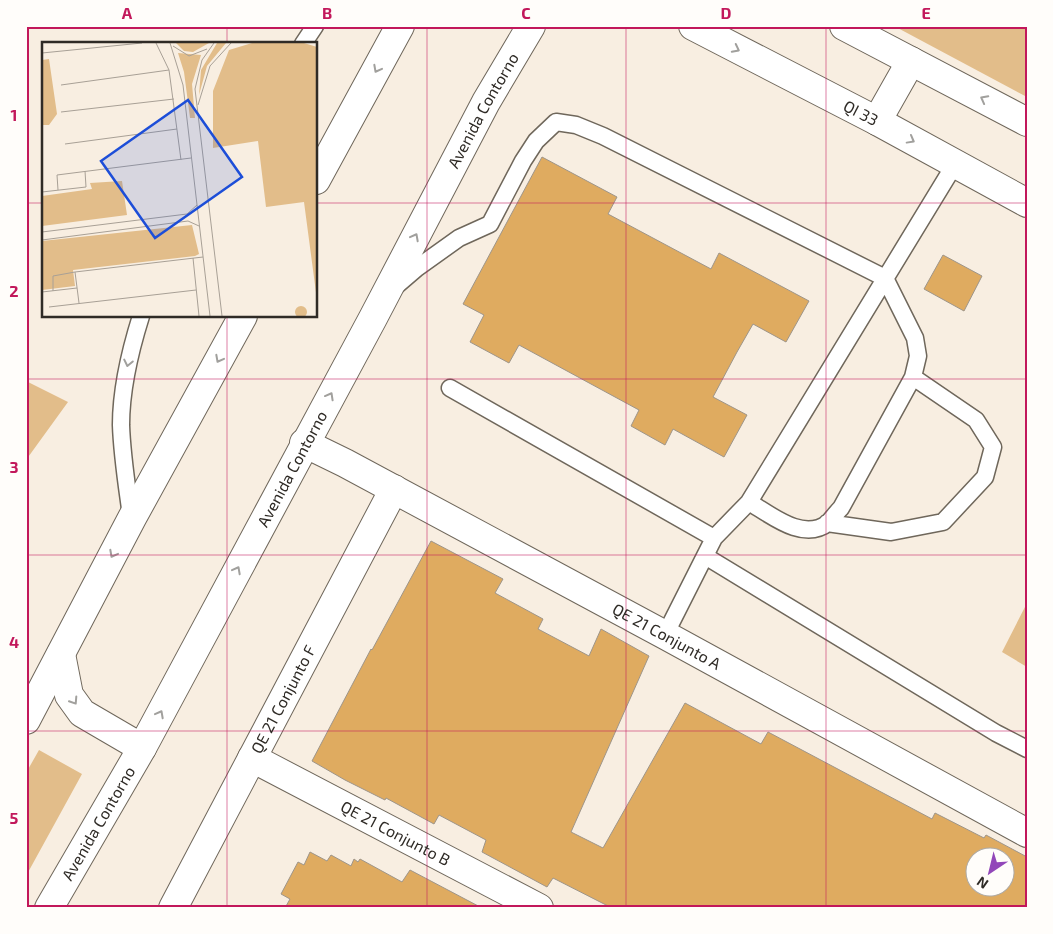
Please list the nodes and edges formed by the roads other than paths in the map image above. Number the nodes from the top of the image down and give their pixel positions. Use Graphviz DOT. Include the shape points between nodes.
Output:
graph roads {
  1 [pos="315,26"];
  2 [pos="400,26"];
  3 [pos="693,26"];
  4 [pos="844,26"];
  5 [pos="532,27"];
  6 [pos="305,42"];
  7 [pos="911,62"];
  8 [pos="877,121"];
  9 [pos="1027,122"];
  10 [pos="956,164"];
  11 [pos="318,176"];
  12 [pos="1027,203"];
  13 [pos="885,278"];
  14 [pos="140,318"];
  15 [pos="241,318"];
  16 [pos="373,318"];
  17 [pos="913,377"];
  18 [pos="450,388"];
  19 [pos="304,443"];
  20 [pos="394,489"];
  21 [pos="749,502"];
  22 [pos="132,518"];
  23 [pos="827,523"];
  24 [pos="714,538"];
  25 [pos="705,556"];
  26 [pos="665,634"];
  27 [pos="60,654"];
  28 [pos="26,720"];
  29 [pos="142,748"];
  30 [pos="1027,749"];
  31 [pos="252,758"];
  32 [pos="1027,833"];
  33 [pos="49,908"];
  34 [pos="173,908"];
  35 [pos="539,908"];
  1 -- 6 [label="lane"];
  2 -- 11 [label="street, one-way"];
  3 -- 8 [label="street, QI 33, one-way"];
  4 -- 7 [label="street"];
  16 -- 5 [label="street, Avenida Contorno, one-way" via="486,102"];
  7 -- 8 [label="street"];
  9 -- 7 [label="street, one-way"];
  8 -- 10 [label="street, QI 33, one-way"];
  10 -- 12 [label="street, QI 33"];
  10 -- 13 [label="lane"];
  13 -- 16 [label="lane" via="603,136 576,125 556,122 536,141 522,161 490,224 459,238 417,268 388,294"];
  13 -- 17 [label="lane" via="915,338 918,356"];
  13 -- 21 [label="lane"];
  14 -- 22 [label="lane, one-way" via="127,365 121,423"];
  15 -- 22 [label="street, one-way"];
  19 -- 16 [label="street, Avenida Contorno, one-way"];
  17 -- 23 [label="lane" via="841,508"];
  17 -- 23 [label="lane" via="976,420 993,447 985,478 943,522 891,532"];
  18 -- 24 [label="lane"];
  19 -- 20 [label="street, QE 21 Conjunto A"];
  29 -- 19 [label="street, Avenida Contorno, one-way"];
  20 -- 26 [label="street, QE 21 Conjunto A"];
  20 -- 31 [label="street, QE 21 Conjunto F"];
  21 -- 23 [label="lane" via="794,528 812,530"];
  21 -- 24 [label="lane"];
  22 -- 27 [label="street, one-way"];
  24 -- 25 [label="lane"];
  25 -- 26 [label="lane"];
  25 -- 30 [label="lane"];
  26 -- 32 [label="street, QE 21 Conjunto A"];
  27 -- 28 [label="street"];
  27 -- 29 [label="street, one-way" via="69,695 82,713"];
  29 -- 33 [label="street, Avenida Contorno"];
  31 -- 34 [label="street, QE 21 Conjunto F"];
  31 -- 35 [label="street, QE 21 Conjunto B"];
}
